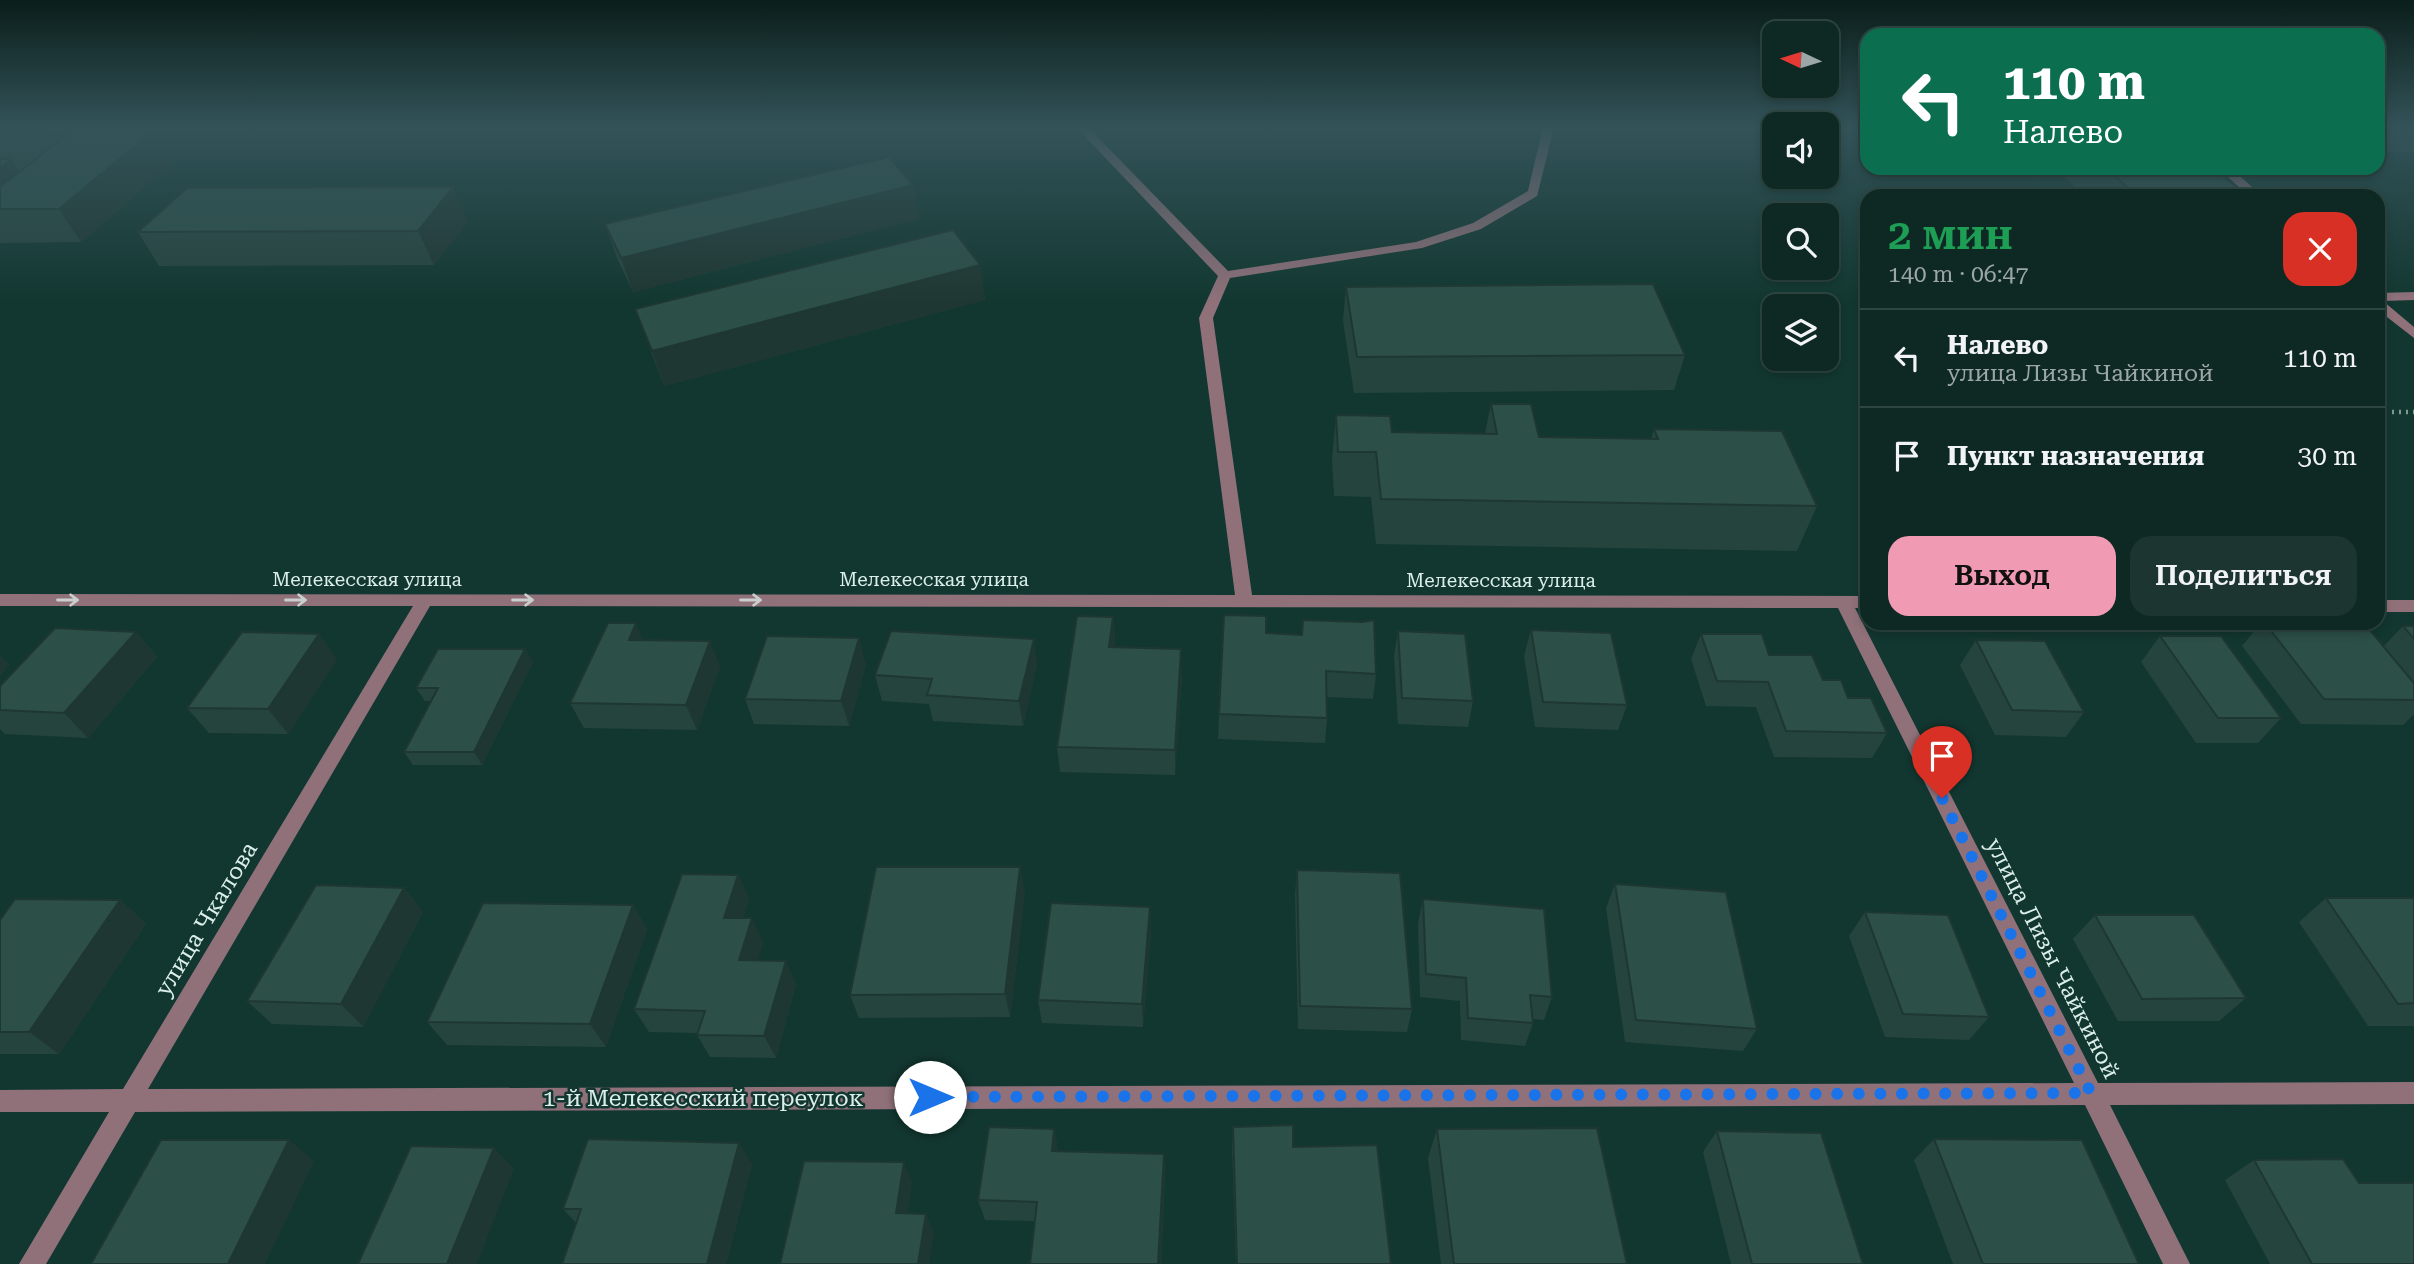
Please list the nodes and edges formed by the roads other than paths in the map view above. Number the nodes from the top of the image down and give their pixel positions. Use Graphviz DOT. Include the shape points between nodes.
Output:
graph roads {
  1 [pos="1137,185"];
  2 [pos="1535,185"];
  3 [pos="1225,275"];
  4 [pos="2414,296"];
  5 [pos="2385,297"];
  6 [pos="2385,309"];
  7 [pos="2414,334"];
  8 [pos="0,600"];
  9 [pos="425,600"];
  10 [pos="1244,600"];
  11 [pos="1843,601"];
  12 [pos="1860,602"];
  13 [pos="2385,606"];
  14 [pos="2414,606"];
  15 [pos="2091,1093"];
  16 [pos="2414,1093"];
  17 [pos="0,1101"];
  18 [pos="129,1101"];
  19 [pos="32,1264"];
  20 [pos="2177,1264"];
  1 -- 3 [label="street"];
  2 -- 3 [label="street" via="1533,192 1477,226 1418,245"];
  3 -- 10 [label="street" via="1206,318"];
  4 -- 5 [label="street"];
  6 -- 7 [label="street"];
  8 -- 9 [label="street, Мелекесская улица, one-way"];
  9 -- 10 [label="street, Мелекесская улица, one-way"];
  9 -- 18 [label="street, улица Чкалова"];
  10 -- 11 [label="street, Мелекесская улица"];
  11 -- 12 [label="street, Мелекесская улица"];
  11 -- 15 [label="street, улица Лизы Чайкиной"];
  13 -- 14 [label="street"];
  15 -- 16 [label="street, 1-й Мелекесский переулок"];
  15 -- 18 [label="street, 1-й Мелекесский переулок"];
  15 -- 20 [label="street, улица Лизы Чайкиной"];
  17 -- 18 [label="street, 1-й Мелекесский переулок"];
  18 -- 19 [label="street, улица Чкалова"];
}
